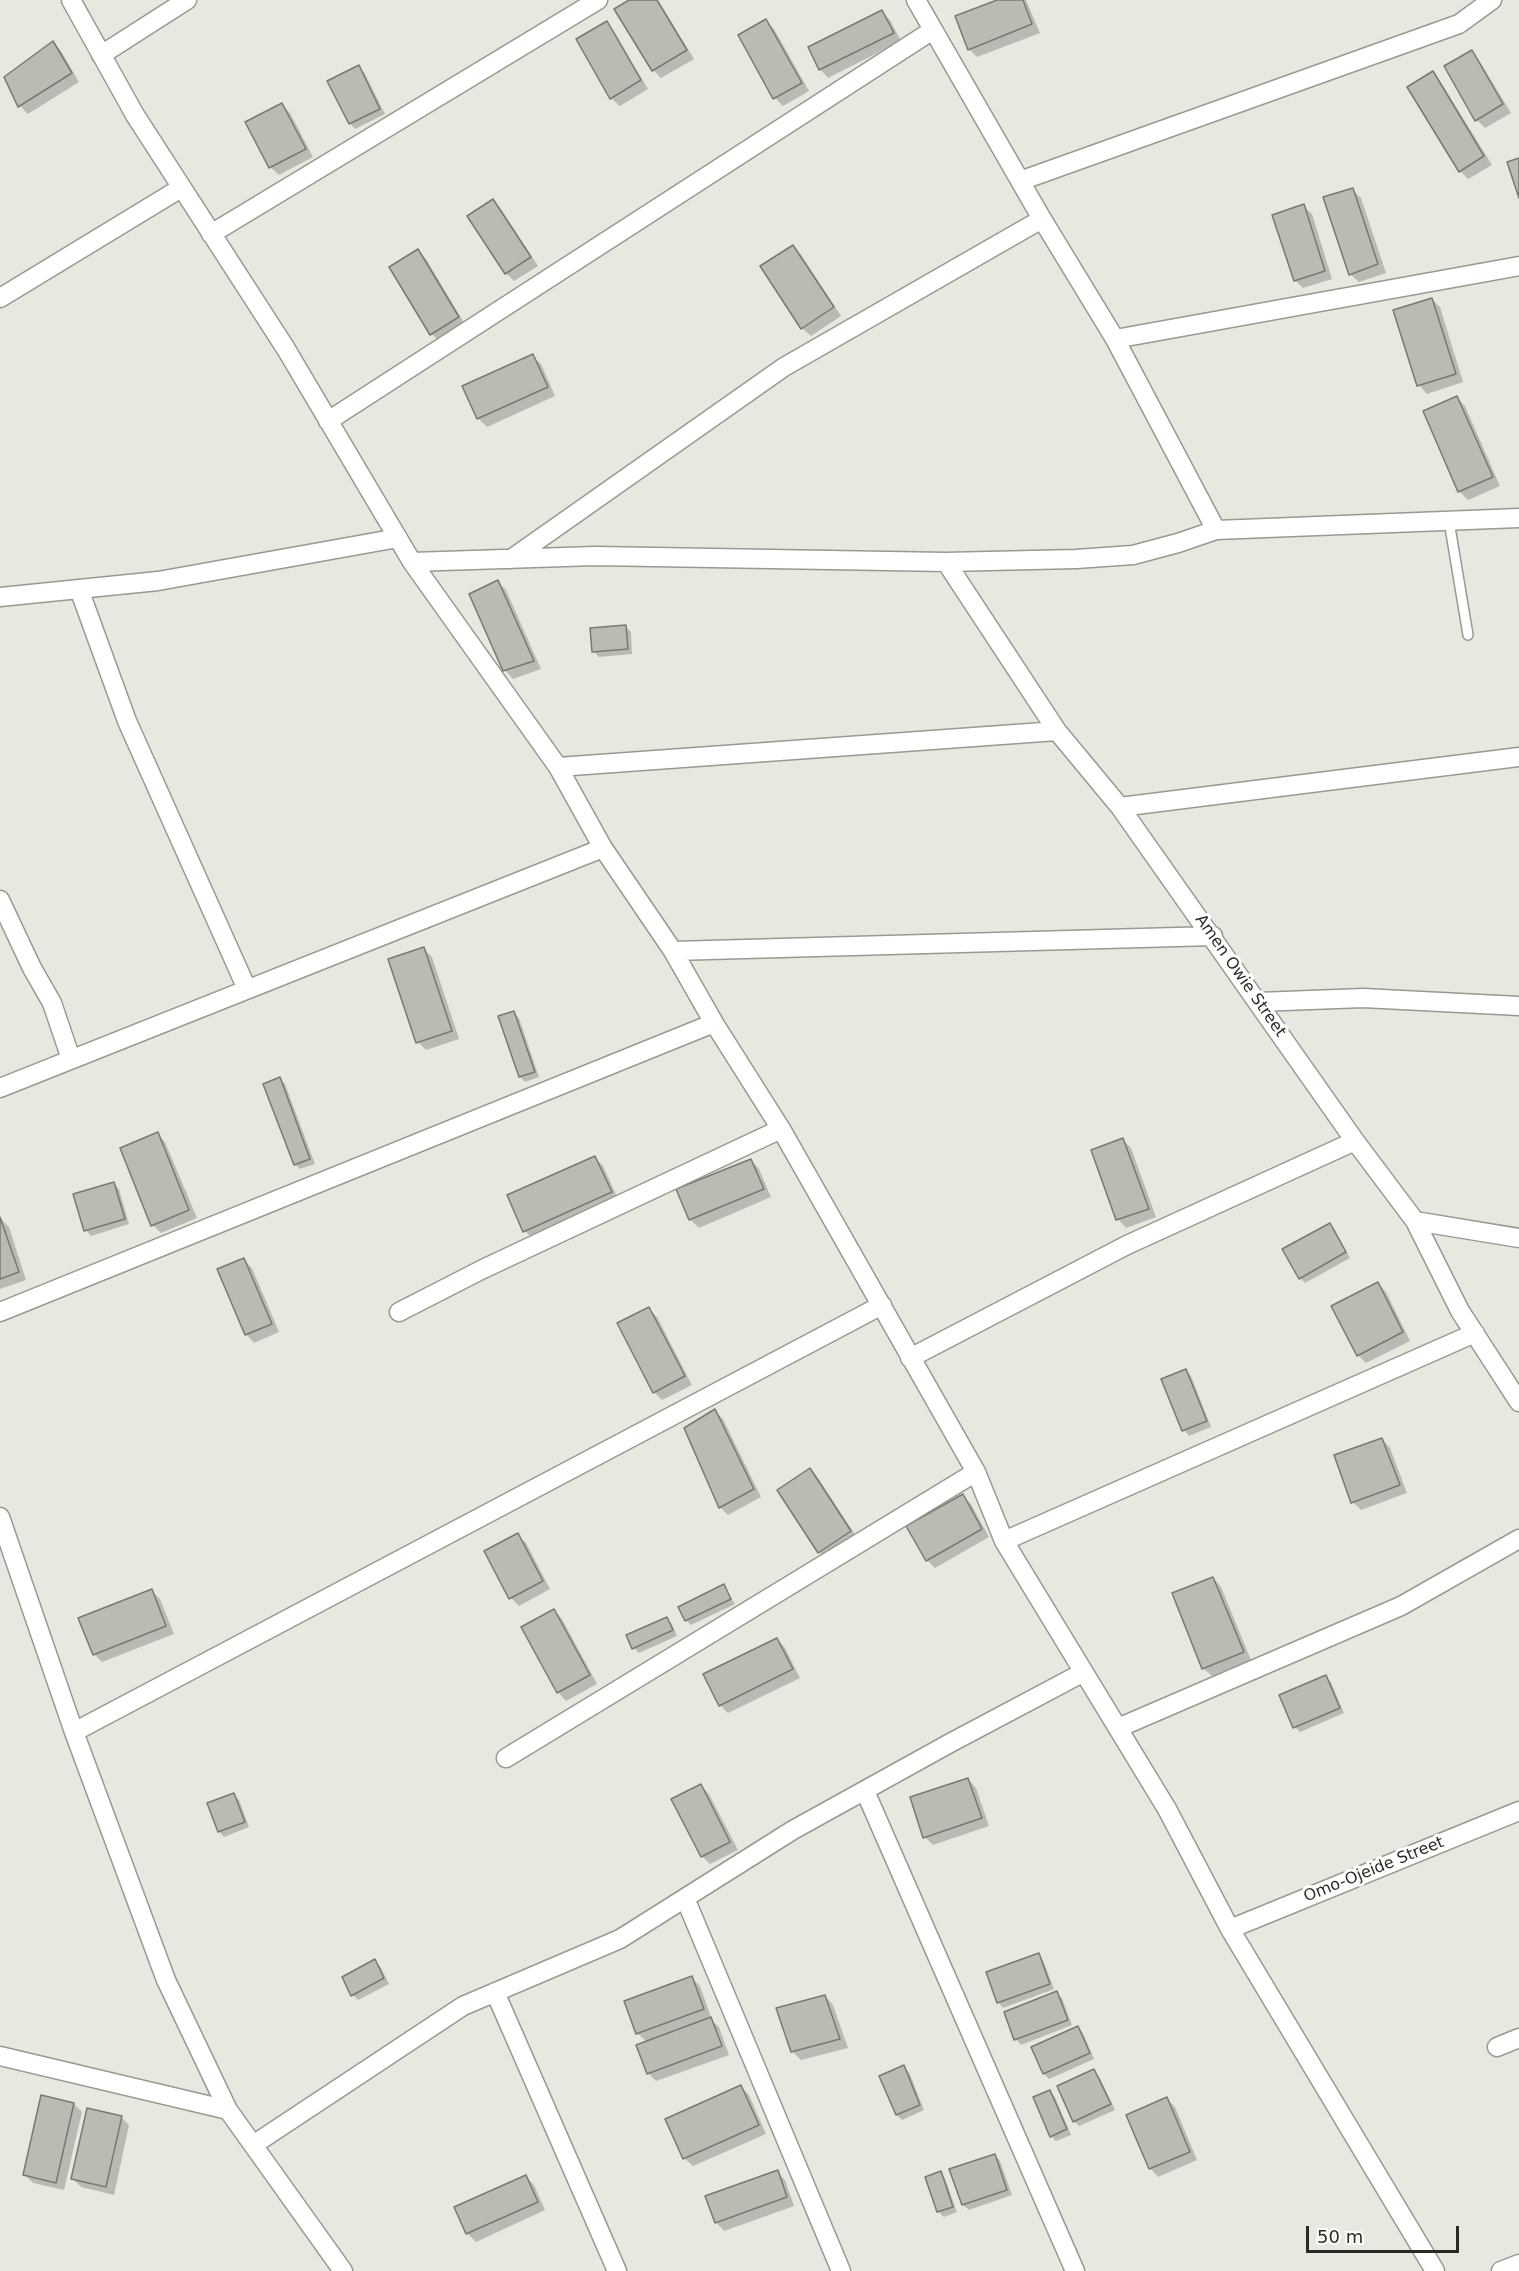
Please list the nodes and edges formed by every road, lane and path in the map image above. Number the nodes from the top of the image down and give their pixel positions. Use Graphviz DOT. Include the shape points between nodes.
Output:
graph roads {
  1 [pos="71,0"];
  2 [pos="187,0"];
  3 [pos="598,0"];
  4 [pos="916,0"];
  5 [pos="1492,0"];
  6 [pos="933,30"];
  7 [pos="101,55"];
  8 [pos="1020,181"];
  9 [pos="181,188"];
  10 [pos="1042,219"];
  11 [pos="211,234"];
  12 [pos="1519,266"];
  13 [pos="0,298"];
  14 [pos="1115,339"];
  15 [pos="328,421"];
  16 [pos="1519,518"];
  17 [pos="1449,521"];
  18 [pos="1215,530"];
  19 [pos="398,538"];
  20 [pos="511,559"];
  21 [pos="946,561"];
  22 [pos="412,562"];
  23 [pos="79,589"];
  24 [pos="0,597"];
  25 [pos="1468,635"];
  26 [pos="1056,731"];
  27 [pos="1519,757"];
  28 [pos="558,767"];
  29 [pos="1120,807"];
  30 [pos="603,848"];
  31 [pos="0,900"];
  32 [pos="1213,936"];
  33 [pos="673,951"];
  34 [pos="247,988"];
  35 [pos="1258,1002"];
  36 [pos="1519,1006"];
  37 [pos="714,1023"];
  38 [pos="71,1059"];
  39 [pos="0,1088"];
  40 [pos="781,1129"];
  41 [pos="1355,1141"];
  42 [pos="1415,1221"];
  43 [pos="1519,1238"];
  44 [pos="882,1305"];
  45 [pos="0,1312"];
  46 [pos="399,1312"];
  47 [pos="1475,1333"];
  48 [pos="910,1358"];
  49 [pos="1519,1402"];
  50 [pos="976,1472"];
  51 [pos="0,1517"];
  52 [pos="1519,1539"];
  53 [pos="1004,1541"];
  54 [pos="1084,1672"];
  55 [pos="1118,1728"];
  56 [pos="74,1732"];
  57 [pos="506,1758"];
  58 [pos="865,1791"];
  59 [pos="1519,1811"];
  60 [pos="685,1898"];
  61 [pos="1230,1929"];
  62 [pos="495,1992"];
  63 [pos="1519,2038"];
  64 [pos="1497,2048"];
  65 [pos="0,2056"];
  66 [pos="228,2110"];
  67 [pos="253,2145"];
  68 [pos="1519,2264"];
  69 [pos="343,2271"];
  70 [pos="617,2271"];
  71 [pos="842,2271"];
  72 [pos="1075,2271"];
  73 [pos="1435,2271"];
  74 [pos="1501,2271"];
  1 -- 7 [label="street"];
  2 -- 7 [label="street"];
  3 -- 11 [label="street"];
  4 -- 6 [label="street"];
  5 -- 8 [label="street" via="1459,24"];
  6 -- 8 [label="street"];
  6 -- 15 [label="street"];
  7 -- 9 [label="street"];
  8 -- 10 [label="street"];
  9 -- 11 [label="street"];
  9 -- 13 [label="street"];
  10 -- 14 [label="street"];
  10 -- 20 [label="street" via="784,367"];
  11 -- 15 [label="street"];
  12 -- 14 [label="street"];
  14 -- 18 [label="street"];
  15 -- 19 [label="street"];
  16 -- 17 [label="street"];
  17 -- 18 [label="street"];
  17 -- 25 [label="lane"];
  18 -- 21 [label="street" via="1133,555 1076,560"];
  19 -- 22 [label="street"];
  19 -- 23 [label="street" via="158,581"];
  20 -- 21 [label="street" via="595,556"];
  20 -- 22 [label="street"];
  21 -- 26 [label="street, Amen Owie Street"];
  22 -- 28 [label="street"];
  23 -- 24 [label="street"];
  23 -- 34 [label="street" via="127,721"];
  26 -- 28 [label="street"];
  26 -- 29 [label="street, Amen Owie Street"];
  27 -- 29 [label="street"];
  28 -- 30 [label="street"];
  29 -- 32 [label="street, Amen Owie Street"];
  30 -- 33 [label="street"];
  30 -- 34 [label="street"];
  31 -- 38 [label="street" via="52,1003"];
  32 -- 33 [label="street"];
  32 -- 35 [label="street, Amen Owie Street"];
  33 -- 37 [label="street"];
  34 -- 38 [label="street"];
  35 -- 36 [label="street" via="1363,998"];
  35 -- 41 [label="street, Amen Owie Street"];
  37 -- 40 [label="street"];
  37 -- 45 [label="street"];
  38 -- 39 [label="street"];
  40 -- 44 [label="street"];
  40 -- 46 [label="street"];
  41 -- 42 [label="street, Amen Owie Street"];
  41 -- 48 [label="street" via="1127,1245"];
  42 -- 43 [label="street"];
  42 -- 47 [label="street, Amen Owie Street"];
  44 -- 48 [label="street"];
  44 -- 56 [label="street"];
  47 -- 49 [label="street, Amen Owie Street"];
  47 -- 53 [label="street"];
  48 -- 50 [label="street"];
  50 -- 53 [label="street"];
  50 -- 57 [label="street"];
  51 -- 56 [label="street"];
  52 -- 55 [label="street" via="1401,1606"];
  53 -- 54 [label="street"];
  54 -- 55 [label="street"];
  54 -- 58 [label="street"];
  55 -- 61 [label="street" via="1167,1809"];
  56 -- 66 [label="street" via="166,1980"];
  58 -- 60 [label="street" via="793,1830"];
  58 -- 72 [label="street"];
  59 -- 61 [label="street, Omo-Ojeide Street"];
  60 -- 62 [label="street" via="620,1939"];
  60 -- 71 [label="street"];
  61 -- 73 [label="street"];
  62 -- 67 [label="street" via="463,2006"];
  62 -- 70 [label="street"];
  63 -- 64 [label="street"];
  65 -- 66 [label="street"];
  66 -- 67 [label="street"];
  67 -- 69 [label="street"];
  68 -- 74 [label="street"];
}
